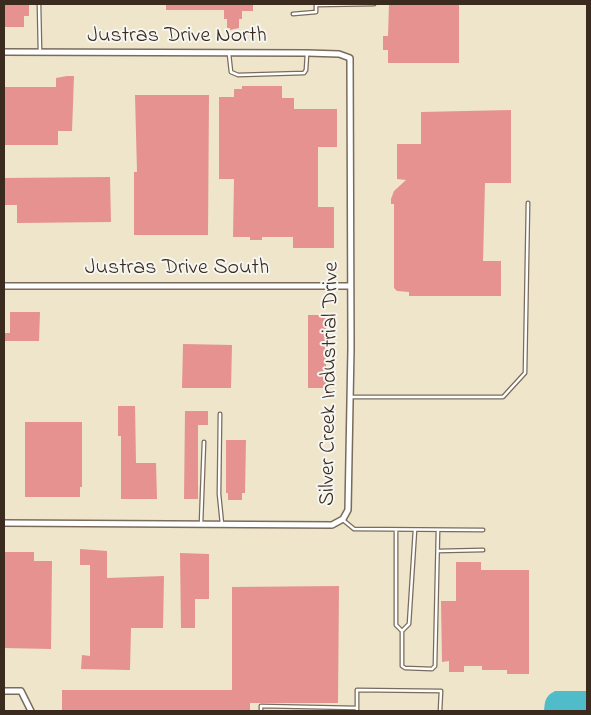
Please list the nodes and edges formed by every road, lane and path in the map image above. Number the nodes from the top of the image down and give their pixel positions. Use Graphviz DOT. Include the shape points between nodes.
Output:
graph roads {
  1 [pos="39,4"];
  2 [pos="316,4"];
  3 [pos="374,4"];
  4 [pos="293,14"];
  5 [pos="4,52"];
  6 [pos="40,52"];
  7 [pos="307,53"];
  8 [pos="229,54"];
  9 [pos="350,58"];
  10 [pos="528,203"];
  11 [pos="4,286"];
  12 [pos="349,286"];
  13 [pos="350,397"];
  14 [pos="220,414"];
  15 [pos="204,442"];
  16 [pos="343,520"];
  17 [pos="4,524"];
  18 [pos="201,524"];
  19 [pos="222,524"];
  20 [pos="396,530"];
  21 [pos="415,530"];
  22 [pos="438,530"];
  23 [pos="483,530"];
  24 [pos="483,550"];
  25 [pos="438,551"];
  26 [pos="402,631"];
  27 [pos="4,691"];
  28 [pos="357,709"];
  29 [pos="31,711"];
  30 [pos="261,711"];
  31 [pos="440,711"];
  1 -- 6 [label="lane"];
  2 -- 3 [label="lane"];
  2 -- 4 [label="lane" via="316,12"];
  5 -- 6 [label="street, Justras Drive North"];
  6 -- 8 [label="street, Justras Drive North"];
  7 -- 8 [label="street, Justras Drive North"];
  7 -- 8 [label="lane" via="306,70 297,75 233,74"];
  7 -- 9 [label="street, Justras Drive North" via="339,54"];
  9 -- 12 [label="street, Silver Creek Industrial Drive"];
  10 -- 13 [label="lane" via="525,373 503,397"];
  11 -- 12 [label="street, Justras Drive South"];
  12 -- 13 [label="street, Silver Creek Industrial Drive"];
  13 -- 16 [label="street, Silver Creek Industrial Drive" via="348,510"];
  14 -- 19 [label="lane"];
  15 -- 18 [label="lane"];
  16 -- 19 [label="street, Silver Creek Industrial Drive" via="332,525"];
  16 -- 20 [label="lane" via="354,529"];
  17 -- 18 [label="street, Silver Creek Industrial Drive"];
  18 -- 19 [label="street, Silver Creek Industrial Drive"];
  20 -- 21 [label="lane"];
  20 -- 26 [label="lane" via="396,625"];
  21 -- 22 [label="lane"];
  21 -- 26 [label="lane" via="409,624"];
  22 -- 23 [label="lane"];
  22 -- 25 [label="lane"];
  24 -- 25 [label="lane"];
  25 -- 26 [label="lane" via="434,667 403,668"];
  27 -- 29 [label="street" via="21,691"];
  28 -- 30 [label="lane" via="261,706"];
  28 -- 31 [label="lane" via="357,690 441,691"];
}
